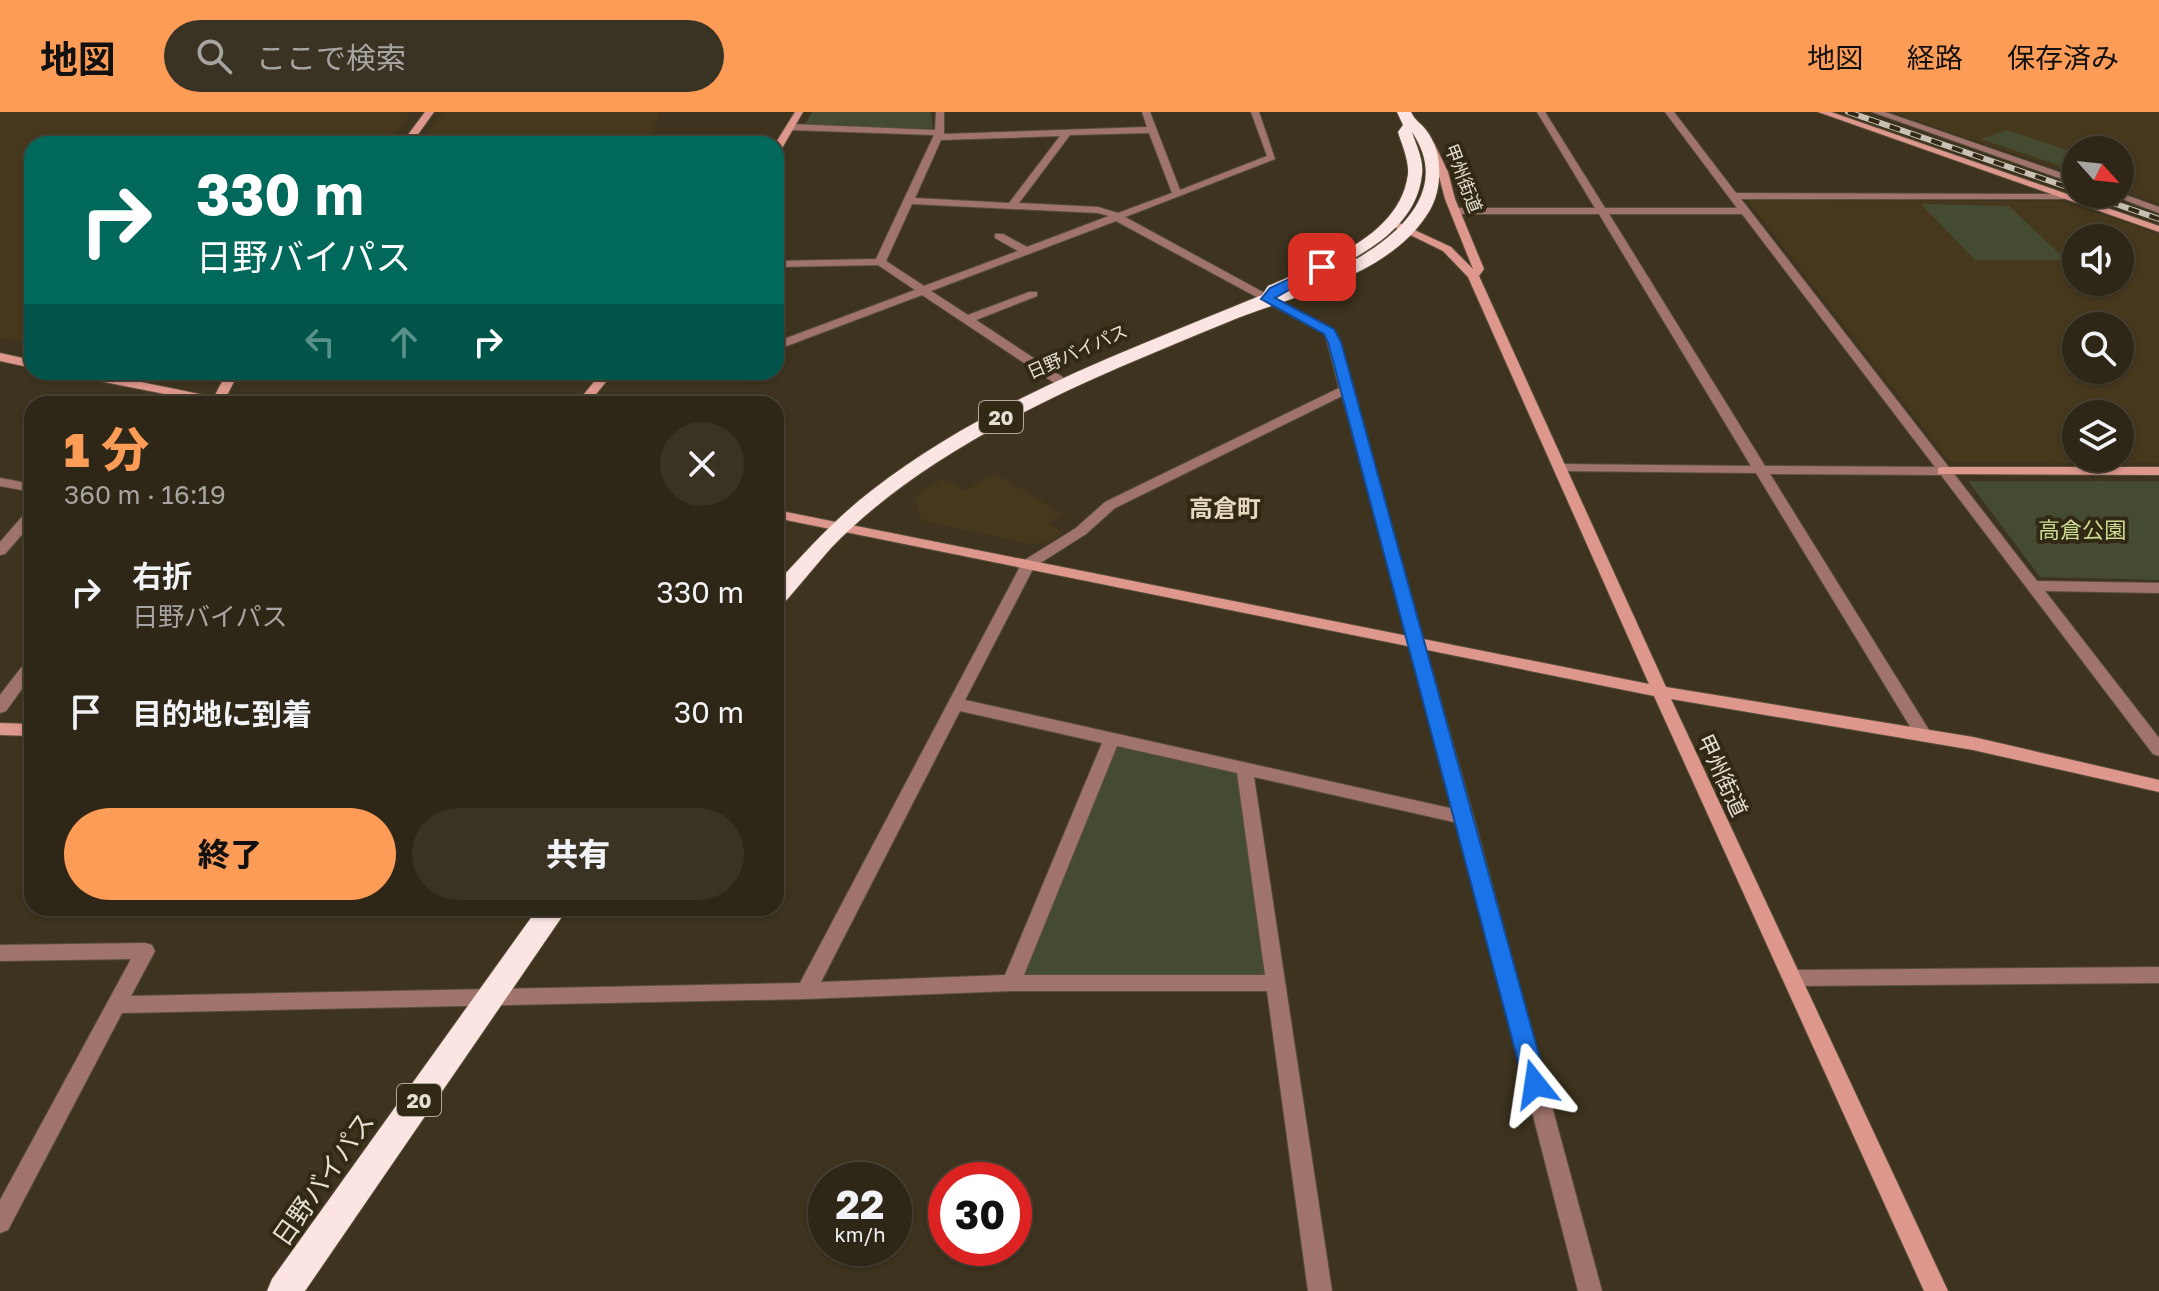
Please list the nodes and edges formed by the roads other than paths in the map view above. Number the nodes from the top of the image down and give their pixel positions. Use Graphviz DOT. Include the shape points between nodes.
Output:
graph roads {
  1 [pos="430,112"];
  2 [pos="799,112"];
  3 [pos="940,112"];
  4 [pos="1146,112"];
  5 [pos="1255,112"];
  6 [pos="1541,112"];
  7 [pos="1669,112"];
  8 [pos="1822,112"];
  9 [pos="1876,112"];
  10 [pos="1407,119"];
  11 [pos="791,127"];
  12 [pos="1153,130"];
  13 [pos="1067,133"];
  14 [pos="940,135"];
  15 [pos="412,136"];
  16 [pos="784,138"];
  17 [pos="1423,139"];
  18 [pos="2027,164"];
  19 [pos="2003,175"];
  20 [pos="2062,176"];
  21 [pos="1177,194"];
  22 [pos="1735,196"];
  23 [pos="2062,196"];
  24 [pos="2062,196"];
  25 [pos="910,201"];
  26 [pos="2134,201"];
  27 [pos="1012,206"];
  28 [pos="2098,208"];
  29 [pos="1600,210"];
  30 [pos="2159,210"];
  31 [pos="1456,211"];
  32 [pos="1746,211"];
  33 [pos="1117,216"];
  34 [pos="1399,226"];
  35 [pos="2159,229"];
  36 [pos="999,236"];
  37 [pos="1026,251"];
  38 [pos="880,262"];
  39 [pos="784,264"];
  40 [pos="1473,276"];
  41 [pos="923,291"];
  42 [pos="1033,294"];
  43 [pos="1268,299"];
  44 [pos="967,320"];
  45 [pos="784,343"];
  46 [pos="0,357"];
  47 [pos="24,362"];
  48 [pos="112,380"];
  49 [pos="602,380"];
  50 [pos="1066,385"];
  51 [pos="1345,390"];
  52 [pos="188,396"];
  53 [pos="588,396"];
  54 [pos="1561,468"];
  55 [pos="1759,471"];
  56 [pos="1943,471"];
  57 [pos="2159,471"];
  58 [pos="0,482"];
  59 [pos="24,486"];
  60 [pos="784,516"];
  61 [pos="24,523"];
  62 [pos="839,527"];
  63 [pos="0,551"];
  64 [pos="1028,564"];
  65 [pos="2032,586"];
  66 [pos="784,587"];
  67 [pos="2159,588"];
  68 [pos="1416,641"];
  69 [pos="24,675"];
  70 [pos="1660,692"];
  71 [pos="956,704"];
  72 [pos="0,707"];
  73 [pos="0,729"];
  74 [pos="24,730"];
  75 [pos="1923,734"];
  76 [pos="1111,740"];
  77 [pos="2159,750"];
  78 [pos="1245,770"];
  79 [pos="2159,786"];
  80 [pos="1465,818"];
  81 [pos="548,916"];
  82 [pos="0,953"];
  83 [pos="2159,975"];
  84 [pos="1793,978"];
  85 [pos="1011,983"];
  86 [pos="1276,983"];
  87 [pos="806,991"];
  88 [pos="491,995"];
  89 [pos="117,1005"];
  90 [pos="0,1222"];
  91 [pos="284,1291"];
  92 [pos="1320,1291"];
  93 [pos="1590,1291"];
  94 [pos="1936,1291"];
  1 -- 15 [label="street"];
  2 -- 11 [label="street"];
  3 -- 14 [label="street"];
  4 -- 12 [label="street"];
  5 -- 21 [label="street" via="1272,157"];
  6 -- 29 [label="street"];
  7 -- 22 [label="street"];
  8 -- 19 [label="street"];
  9 -- 18 [label="street"];
  10 -- 17 [label="highway, 日野バイパス / 20"];
  10 -- 34 [label="highway, 甲州街道 / 20" via="1415,173"];
  11 -- 14 [label="street"];
  11 -- 16 [label="street"];
  12 -- 13 [label="street"];
  12 -- 21 [label="street"];
  13 -- 14 [label="street"];
  13 -- 27 [label="street"];
  14 -- 25 [label="street"];
  17 -- 31 [label="street, 甲州街道" via="1431,144"];
  17 -- 34 [label="highway, 日野バイパス / 20" via="1432,188 1424,207"];
  18 -- 19 [label="street"];
  18 -- 20 [label="street"];
  19 -- 24 [label="street"];
  21 -- 33 [label="street"];
  22 -- 23 [label="street"];
  22 -- 32 [label="street"];
  25 -- 27 [label="street"];
  25 -- 38 [label="street"];
  26 -- 30 [label="street"];
  27 -- 33 [label="street" via="1098,210"];
  28 -- 35 [label="street"];
  29 -- 31 [label="street"];
  29 -- 32 [label="street"];
  29 -- 55 [label="street"];
  31 -- 40 [label="street, 甲州街道" via="1479,269"];
  32 -- 56 [label="street"];
  33 -- 37 [label="street"];
  33 -- 43 [label="street"];
  34 -- 40 [label="street, 甲州街道" via="1447,249"];
  34 -- 43 [label="highway, 日野バイパス / 20" via="1345,270 1288,296"];
  36 -- 37 [label="street"];
  37 -- 41 [label="street"];
  38 -- 39 [label="street"];
  38 -- 41 [label="street"];
  40 -- 54 [label="street, 甲州街道"];
  41 -- 44 [label="street"];
  41 -- 45 [label="street"];
  42 -- 44 [label="street"];
  43 -- 50 [label="highway, 日野バイパス / 20"];
  43 -- 51 [label="street" via="1330,332"];
  44 -- 50 [label="street"];
  46 -- 47 [label="street"];
  48 -- 52 [label="street"];
  49 -- 53 [label="street"];
  50 -- 62 [label="highway, 日野バイパス / 20" via="930,456"];
  51 -- 64 [label="street" via="1110,505 1081,531"];
  51 -- 68 [label="street"];
  54 -- 55 [label="street"];
  54 -- 70 [label="street, 甲州街道"];
  55 -- 56 [label="street"];
  55 -- 75 [label="street"];
  56 -- 57 [label="street"];
  56 -- 65 [label="street"];
  58 -- 59 [label="street"];
  60 -- 62 [label="street"];
  61 -- 63 [label="street"];
  62 -- 64 [label="street"];
  62 -- 66 [label="highway, 日野バイパス / 20"];
  64 -- 68 [label="street"];
  64 -- 71 [label="street"];
  65 -- 67 [label="street"];
  65 -- 77 [label="street"];
  68 -- 70 [label="street"];
  68 -- 80 [label="street"];
  69 -- 72 [label="street"];
  70 -- 75 [label="street"];
  70 -- 84 [label="street, 甲州街道"];
  71 -- 76 [label="street"];
  71 -- 87 [label="street"];
  73 -- 74 [label="street"];
  75 -- 79 [label="street"];
  76 -- 78 [label="street"];
  76 -- 85 [label="street"];
  78 -- 80 [label="street"];
  78 -- 86 [label="street"];
  80 -- 93 [label="street"];
  81 -- 88 [label="highway, 日野バイパス / 20"];
  82 -- 89 [label="street" via="145,951"];
  83 -- 84 [label="street"];
  84 -- 94 [label="street, 甲州街道"];
  85 -- 86 [label="street"];
  85 -- 87 [label="street"];
  86 -- 92 [label="street"];
  87 -- 88 [label="street"];
  88 -- 89 [label="street"];
  88 -- 91 [label="highway, 日野バイパス / 20"];
  89 -- 90 [label="street"];
}
